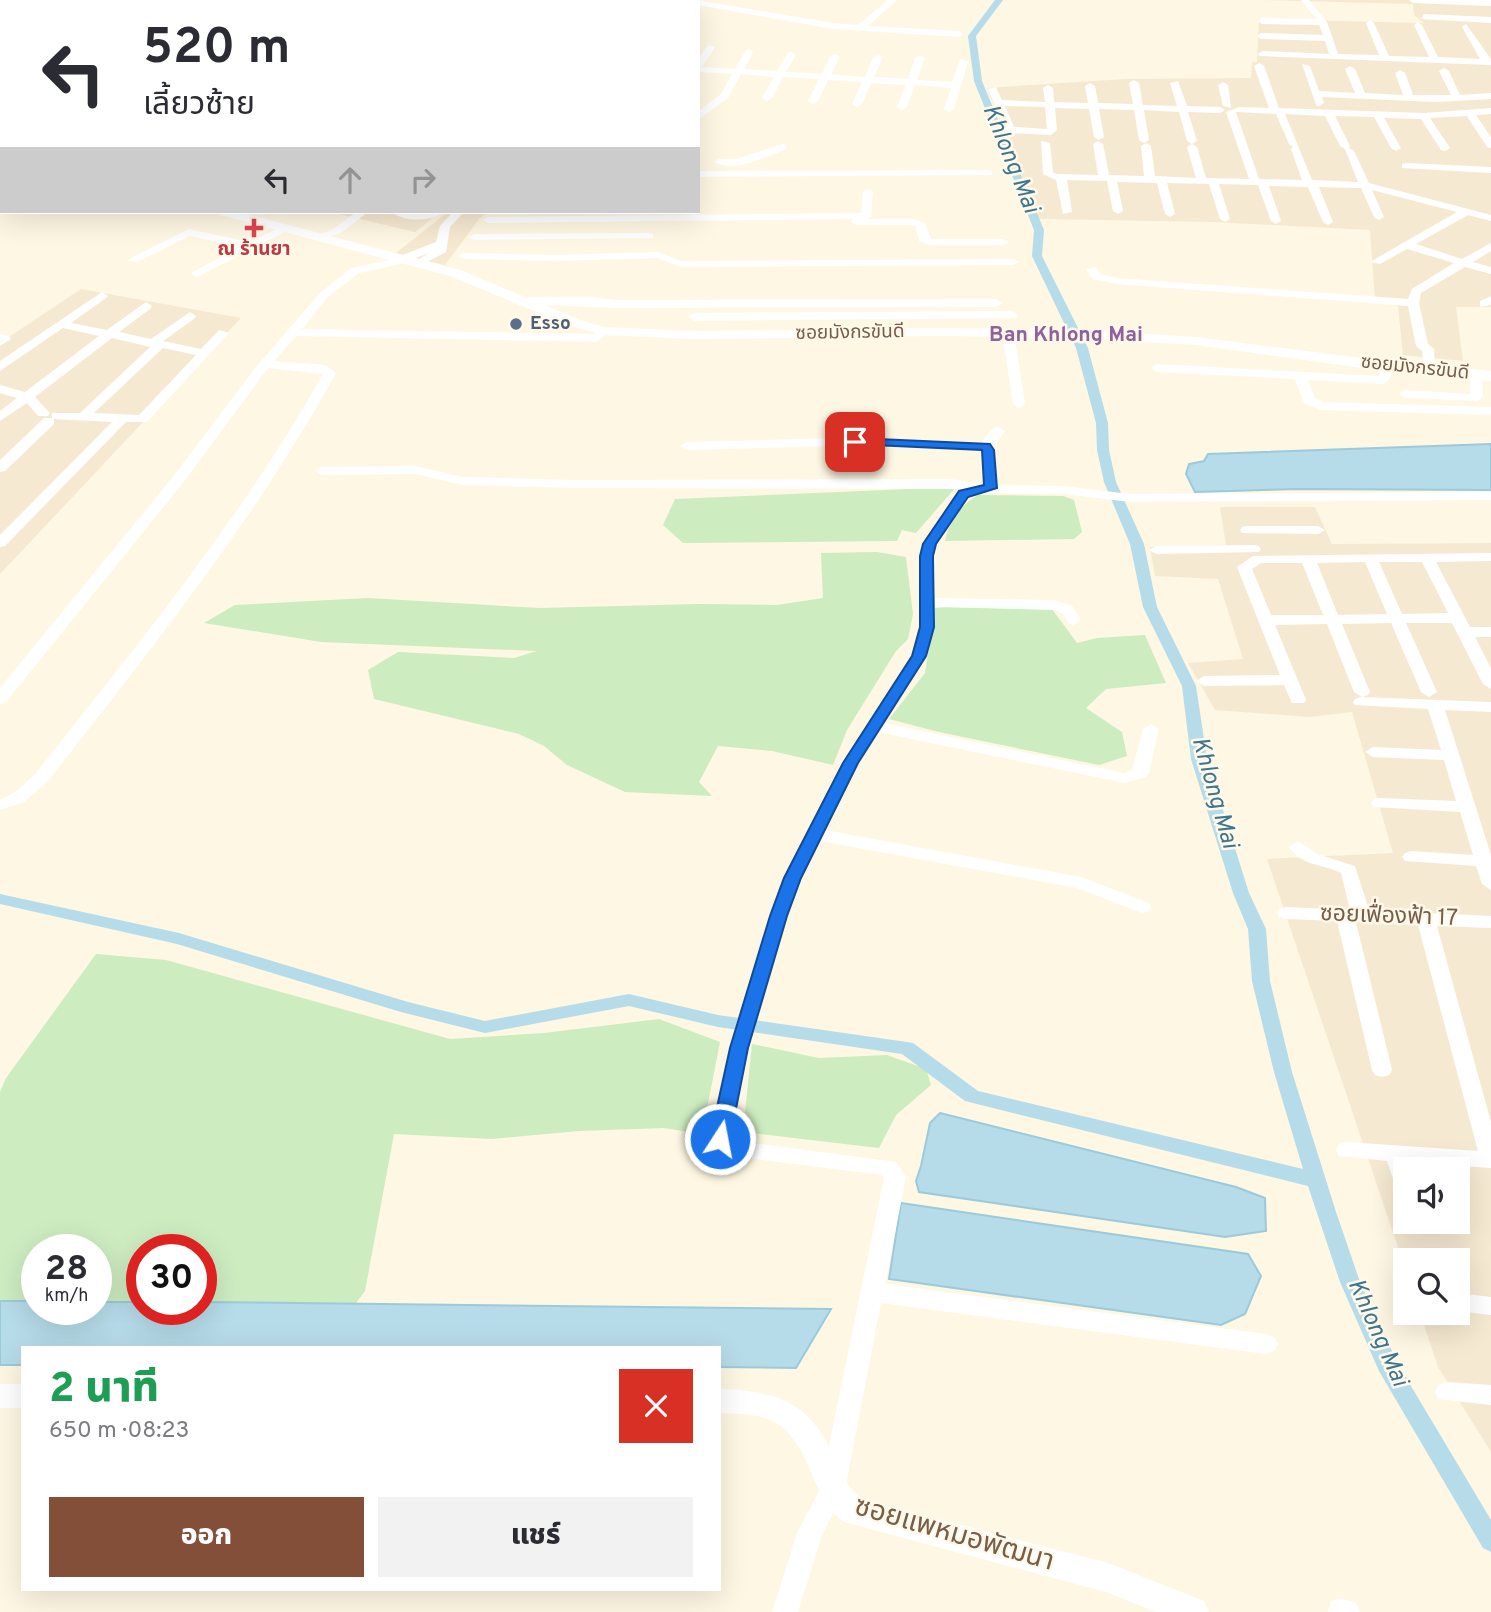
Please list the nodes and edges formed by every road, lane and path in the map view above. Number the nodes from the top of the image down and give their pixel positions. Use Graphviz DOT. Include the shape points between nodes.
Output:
graph roads {
  1 [pos="892,0"];
  2 [pos="1305,0"];
  3 [pos="1413,0"];
  4 [pos="1433,0"];
  5 [pos="1477,1"];
  6 [pos="700,2"];
  7 [pos="1491,3"];
  8 [pos="1440,18"];
  9 [pos="1321,19"];
  10 [pos="1488,20"];
  11 [pos="1262,21"];
  12 [pos="1370,23"];
  13 [pos="1466,27"];
  14 [pos="860,28"];
  15 [pos="959,34"];
  16 [pos="1261,36"];
  17 [pos="1328,38"];
  18 [pos="749,52"];
  19 [pos="700,54"];
  20 [pos="1262,54"];
  21 [pos="791,55"];
  22 [pos="1334,56"];
  23 [pos="835,57"];
  24 [pos="878,58"];
  25 [pos="920,58"];
  26 [pos="1385,58"];
  27 [pos="1435,60"];
  28 [pos="963,61"];
  29 [pos="1488,62"];
  30 [pos="700,65"];
  31 [pos="1259,66"];
  32 [pos="1305,66"];
  33 [pos="700,68"];
  34 [pos="1350,69"];
  35 [pos="1444,71"];
  36 [pos="739,72"];
  37 [pos="1400,73"];
  38 [pos="780,74"];
  39 [pos="825,77"];
  40 [pos="868,79"];
  41 [pos="911,82"];
  42 [pos="1134,83"];
  43 [pos="1175,83"];
  44 [pos="955,85"];
  45 [pos="1223,85"];
  46 [pos="1090,86"];
  47 [pos="1048,88"];
  48 [pos="993,89"];
  49 [pos="1315,94"];
  50 [pos="1361,96"];
  51 [pos="1491,96"];
  52 [pos="767,98"];
  53 [pos="1409,98"];
  54 [pos="1457,98"];
  55 [pos="813,101"];
  56 [pos="999,103"];
  57 [pos="857,104"];
  58 [pos="1051,105"];
  59 [pos="1093,106"];
  60 [pos="902,107"];
  61 [pos="1139,107"];
  62 [pos="949,109"];
  63 [pos="1181,109"];
  64 [pos="1230,109"];
  65 [pos="1277,111"];
  66 [pos="1491,111"];
  67 [pos="1325,112"];
  68 [pos="1377,114"];
  69 [pos="1471,114"];
  70 [pos="700,115"];
  71 [pos="1424,116"];
  72 [pos="1045,143"];
  73 [pos="1491,145"];
  74 [pos="783,147"];
  75 [pos="700,162"];
  76 [pos="1459,168"];
  77 [pos="1491,170"];
  78 [pos="989,173"];
  79 [pos="700,174"];
  80 [pos="1061,177"];
  81 [pos="1107,178"];
  82 [pos="1156,179"];
  83 [pos="1208,181"];
  84 [pos="1259,182"];
  85 [pos="1413,182"];
  86 [pos="1310,183"];
  87 [pos="1469,183"];
  88 [pos="1365,185"];
  89 [pos="868,192"];
  90 [pos="1118,211"];
  91 [pos="1467,211"];
  92 [pos="1068,212"];
  93 [pos="232,214"];
  94 [pos="360,214"];
  95 [pos="410,214"];
  96 [pos="435,214"];
  97 [pos="457,214"];
  98 [pos="496,214"];
  99 [pos="1170,214"];
  100 [pos="1379,217"];
  101 [pos="1491,218"];
  102 [pos="1225,219"];
  103 [pos="488,220"];
  104 [pos="1276,221"];
  105 [pos="1328,222"];
  106 [pos="678,225"];
  107 [pos="285,228"];
  108 [pos="327,235"];
  109 [pos="649,236"];
  110 [pos="474,237"];
  111 [pos="1003,242"];
  112 [pos="1406,245"];
  113 [pos="250,246"];
  114 [pos="1491,246"];
  115 [pos="464,256"];
  116 [pos="482,257"];
  117 [pos="575,258"];
  118 [pos="133,260"];
  119 [pos="412,261"];
  120 [pos="1013,262"];
  121 [pos="1376,262"];
  122 [pos="1462,263"];
  123 [pos="380,266"];
  124 [pos="1092,270"];
  125 [pos="1491,271"];
  126 [pos="455,273"];
  127 [pos="197,274"];
  128 [pos="574,274"];
  129 [pos="402,275"];
  130 [pos="470,278"];
  131 [pos="102,296"];
  132 [pos="524,301"];
  133 [pos="996,303"];
  134 [pos="1413,303"];
  135 [pos="146,306"];
  136 [pos="878,315"];
  137 [pos="1012,315"];
  138 [pos="190,316"];
  139 [pos="694,317"];
  140 [pos="64,325"];
  141 [pos="603,331"];
  142 [pos="223,332"];
  143 [pos="292,332"];
  144 [pos="1008,332"];
  145 [pos="882,333"];
  146 [pos="109,335"];
  147 [pos="155,345"];
  148 [pos="205,353"];
  149 [pos="266,364"];
  150 [pos="0,368"];
  151 [pos="1157,368"];
  152 [pos="1424,370"];
  153 [pos="1386,373"];
  154 [pos="1483,375"];
  155 [pos="1300,376"];
  156 [pos="0,389"];
  157 [pos="1351,390"];
  158 [pos="1405,394"];
  159 [pos="28,398"];
  160 [pos="1019,404"];
  161 [pos="1491,411"];
  162 [pos="50,416"];
  163 [pos="0,417"];
  164 [pos="83,417"];
  165 [pos="121,420"];
  166 [pos="998,431"];
  167 [pos="687,446"];
  168 [pos="985,447"];
  169 [pos="0,468"];
  170 [pos="322,471"];
  171 [pos="983,489"];
  172 [pos="1491,496"];
  173 [pos="1241,514"];
  174 [pos="1318,530"];
  175 [pos="1,542"];
  176 [pos="1156,550"];
  177 [pos="1256,554"];
  178 [pos="1370,558"];
  179 [pos="1427,558"];
  180 [pos="1308,559"];
  181 [pos="1489,561"];
  182 [pos="928,602"];
  183 [pos="1397,619"];
  184 [pos="1073,620"];
  185 [pos="1265,620"];
  186 [pos="1333,620"];
  187 [pos="1461,625"];
  188 [pos="1491,632"];
  189 [pos="1289,680"];
  190 [pos="1204,681"];
  191 [pos="1491,683"];
  192 [pos="1432,698"];
  193 [pos="0,699"];
  194 [pos="1298,700"];
  195 [pos="1491,707"];
  196 [pos="874,726"];
  197 [pos="1151,729"];
  198 [pos="1373,752"];
  199 [pos="1450,755"];
  200 [pos="1380,803"];
  201 [pos="0,805"];
  202 [pos="1467,807"];
  203 [pos="814,834"];
  204 [pos="1298,847"];
  205 [pos="1410,857"];
  206 [pos="1483,861"];
  207 [pos="1491,884"];
  208 [pos="1142,907"];
  209 [pos="1286,913"];
  210 [pos="1353,916"];
  211 [pos="1426,919"];
  212 [pos="1491,922"];
  213 [pos="1382,1070"];
  214 [pos="1347,1150"];
  215 [pos="1396,1153"];
  216 [pos="1397,1157"];
  217 [pos="1491,1159"];
  218 [pos="872,1292"];
  219 [pos="1470,1303"];
  220 [pos="1491,1306"];
  221 [pos="1266,1344"];
  222 [pos="1447,1392"];
  223 [pos="1491,1395"];
  224 [pos="0,1396"];
  225 [pos="21,1396"];
  226 [pos="721,1401"];
  227 [pos="832,1490"];
  228 [pos="1172,1606"];
  229 [pos="785,1612"];
  1 -- 14 [label="street"];
  2 -- 9 [label="street"];
  3 -- 4 [label="street"];
  4 -- 5 [label="street"];
  4 -- 8 [label="street"];
  5 -- 7 [label="street"];
  5 -- 10 [label="street"];
  6 -- 14 [label="street"];
  8 -- 10 [label="street"];
  8 -- 27 [label="street" via="1421,21"];
  11 -- 17 [label="street" via="1323,23"];
  12 -- 26 [label="street"];
  13 -- 29 [label="street"];
  14 -- 15 [label="street"];
  16 -- 17 [label="street"];
  17 -- 22 [label="street"];
  18 -- 36 [label="street"];
  19 -- 30 [label="street" via="711,47"];
  20 -- 22 [label="street"];
  21 -- 38 [label="street"];
  22 -- 26 [label="street"];
  23 -- 39 [label="street"];
  24 -- 40 [label="street"];
  25 -- 41 [label="street"];
  26 -- 27 [label="street"];
  27 -- 29 [label="street"];
  28 -- 44 [label="street"];
  31 -- 65 [label="street"];
  32 -- 49 [label="street"];
  33 -- 36 [label="street"];
  34 -- 50 [label="street"];
  35 -- 54 [label="street"];
  36 -- 38 [label="street"];
  36 -- 70 [label="street" via="725,96"];
  37 -- 53 [label="street"];
  38 -- 39 [label="street"];
  38 -- 52 [label="street"];
  39 -- 40 [label="street"];
  39 -- 55 [label="street"];
  40 -- 41 [label="street"];
  40 -- 57 [label="street"];
  41 -- 44 [label="street"];
  41 -- 60 [label="street"];
  42 -- 61 [label="street"];
  43 -- 63 [label="street"];
  44 -- 62 [label="street"];
  45 -- 64 [label="street"];
  46 -- 59 [label="street"];
  47 -- 58 [label="street"];
  48 -- 56 [label="street"];
  49 -- 50 [label="street"];
  49 -- 67 [label="street"];
  50 -- 53 [label="street"];
  51 -- 54 [label="street"];
  53 -- 54 [label="street"];
  56 -- 58 [label="street"];
  56 -- 58 [label="street" via="1012,131 1048,133 1052,130"];
  58 -- 59 [label="street"];
  59 -- 61 [label="street"];
  59 -- 81 [label="street"];
  61 -- 63 [label="street"];
  61 -- 82 [label="street"];
  63 -- 64 [label="street"];
  63 -- 83 [label="street"];
  64 -- 65 [label="street"];
  64 -- 84 [label="street"];
  65 -- 67 [label="street"];
  65 -- 86 [label="street"];
  66 -- 69 [label="street"];
  67 -- 68 [label="street"];
  67 -- 88 [label="street"];
  68 -- 71 [label="street"];
  68 -- 85 [label="street"];
  69 -- 71 [label="street"];
  69 -- 73 [label="street"];
  71 -- 76 [label="street"];
  72 -- 80 [label="street" via="1048,174"];
  74 -- 75 [label="street" via="737,162"];
  76 -- 77 [label="street"];
  76 -- 85 [label="street"];
  76 -- 87 [label="street"];
  78 -- 79 [label="street"];
  80 -- 81 [label="street"];
  80 -- 92 [label="street"];
  81 -- 82 [label="street"];
  81 -- 90 [label="street"];
  82 -- 83 [label="street"];
  82 -- 99 [label="street"];
  83 -- 84 [label="street"];
  83 -- 102 [label="street"];
  84 -- 86 [label="street"];
  84 -- 104 [label="street"];
  85 -- 88 [label="street"];
  85 -- 91 [label="street"];
  86 -- 88 [label="street"];
  86 -- 105 [label="street"];
  88 -- 100 [label="street"];
  89 -- 106 [label="street" via="866,216"];
  91 -- 101 [label="street"];
  91 -- 112 [label="street"];
  93 -- 107 [label="street, ซอยมังกรขันดี"];
  94 -- 108 [label="street"];
  95 -- 96 [label="street"];
  97 -- 119 [label="street" via="445,226 441,244"];
  98 -- 103 [label="street"];
  103 -- 106 [label="street"];
  103 -- 110 [label="street"];
  106 -- 111 [label="street" via="908,221 921,225 926,241"];
  107 -- 108 [label="street, ซอยมังกรขันดี"];
  107 -- 113 [label="street"];
  108 -- 119 [label="street, ซอยมังกรขันดี"];
  109 -- 110 [label="street"];
  110 -- 115 [label="street"];
  112 -- 121 [label="street"];
  112 -- 122 [label="street"];
  113 -- 118 [label="street" via="189,232"];
  113 -- 127 [label="street"];
  114 -- 122 [label="street"];
  115 -- 116 [label="street"];
  115 -- 126 [label="street"];
  116 -- 117 [label="street" via="527,262"];
  116 -- 130 [label="street"];
  117 -- 120 [label="street" via="621,261 658,255 664,256 672,269"];
  117 -- 128 [label="street"];
  119 -- 123 [label="street"];
  119 -- 126 [label="street, ซอยมังกรขันดี"];
  122 -- 125 [label="street"];
  122 -- 134 [label="street" via="1416,291"];
  123 -- 129 [label="street"];
  123 -- 143 [label="street" via="355,270 324,295"];
  124 -- 134 [label="street" via="1097,277 1117,281"];
  126 -- 130 [label="street, ซอยมังกรขันดี"];
  130 -- 132 [label="street, ซอยมังกรขันดี"];
  131 -- 140 [label="street"];
  132 -- 133 [label="street"];
  132 -- 141 [label="street, ซอยมังกรขันดี"];
  134 -- 152 [label="street" via="1422,346 1428,349"];
  135 -- 146 [label="street"];
  136 -- 137 [label="street"];
  136 -- 139 [label="street"];
  136 -- 145 [label="street"];
  138 -- 147 [label="street"];
  140 -- 146 [label="street"];
  140 -- 150 [label="street"];
  141 -- 143 [label="street" via="597,338"];
  141 -- 145 [label="street, ซอยมังกรขันดี"];
  142 -- 148 [label="street"];
  143 -- 149 [label="street"];
  144 -- 145 [label="street, ซอยมังกรขันดี"];
  144 -- 153 [label="street, ซอยมังกรขันดี" via="1196,341"];
  144 -- 160 [label="street"];
  146 -- 147 [label="street"];
  146 -- 159 [label="street"];
  147 -- 148 [label="street"];
  147 -- 164 [label="street"];
  148 -- 165 [label="street" via="146,417"];
  149 -- 193 [label="street" via="173,487"];
  149 -- 201 [label="street" via="330,373 256,499 171,615 43,777 10,803"];
  151 -- 155 [label="street"];
  152 -- 153 [label="street, ซอยมังกรขันดี"];
  152 -- 154 [label="street, ซอยมังกรขันดี"];
  153 -- 155 [label="street"];
  153 -- 157 [label="street" via="1380,386"];
  154 -- 158 [label="street" via="1473,398"];
  155 -- 161 [label="street" via="1309,400 1320,406"];
  156 -- 159 [label="street"];
  159 -- 162 [label="street"];
  159 -- 163 [label="street"];
  162 -- 164 [label="street"];
  162 -- 169 [label="street"];
  164 -- 165 [label="street"];
  165 -- 175 [label="street"];
  166 -- 168 [label="street"];
  167 -- 168 [label="street" via="855,442"];
  168 -- 171 [label="street"];
  170 -- 171 [label="street" via="415,470 469,482 951,483"];
  171 -- 173 [label="street" via="1064,490"];
  171 -- 182 [label="street" via="964,494 930,544"];
  172 -- 173 [label="street"];
  173 -- 174 [label="street"];
  173 -- 177 [label="street"];
  176 -- 177 [label="street"];
  177 -- 180 [label="street"];
  177 -- 185 [label="street" via="1244,569"];
  178 -- 179 [label="street"];
  178 -- 180 [label="street"];
  178 -- 183 [label="street"];
  179 -- 181 [label="street"];
  179 -- 187 [label="street"];
  180 -- 186 [label="street"];
  182 -- 184 [label="street" via="1054,605 1066,607"];
  182 -- 196 [label="street" via="919,656"];
  183 -- 186 [label="street"];
  183 -- 187 [label="street"];
  183 -- 192 [label="street"];
  185 -- 186 [label="street"];
  185 -- 189 [label="street"];
  186 -- 192 [label="street" via="1362,697"];
  187 -- 188 [label="street"];
  187 -- 191 [label="street"];
  189 -- 190 [label="street"];
  189 -- 194 [label="street"];
  192 -- 195 [label="street"];
  192 -- 199 [label="street"];
  196 -- 197 [label="street" via="1125,778 1140,773"];
  196 -- 203 [label="street"];
  198 -- 199 [label="street"];
  199 -- 202 [label="street"];
  200 -- 202 [label="street"];
  202 -- 206 [label="street"];
  203 -- 208 [label="street" via="1081,883"];
  203 -- 218 [label="street" via="778,916 739,1048 720,1139 731,1148 888,1168 894,1173"];
  204 -- 210 [label="street" via="1318,863 1349,870"];
  205 -- 206 [label="street"];
  206 -- 207 [label="street"];
  209 -- 210 [label="street, ซอยเฟื่องฟ้า 17"];
  210 -- 211 [label="street, ซอยเฟื่องฟ้า 17"];
  210 -- 213 [label="street"];
  211 -- 212 [label="street, ซอยเฟื่องฟ้า 17"];
  211 -- 217 [label="street"];
  214 -- 215 [label="street"];
  215 -- 216 [label="street"];
  215 -- 217 [label="street"];
  218 -- 221 [label="street"];
  218 -- 227 [label="street"];
  219 -- 220 [label="street"];
  222 -- 223 [label="street"];
  224 -- 225 [label="street"];
  226 -- 227 [label="street, ซอยแพหมอพัฒนา" via="776,1407 788,1414 813,1443"];
  227 -- 228 [label="street, ซอยแพหมอพัฒนา" via="855,1512 1108,1578"];
  227 -- 229 [label="street" via="810,1533"];
}
